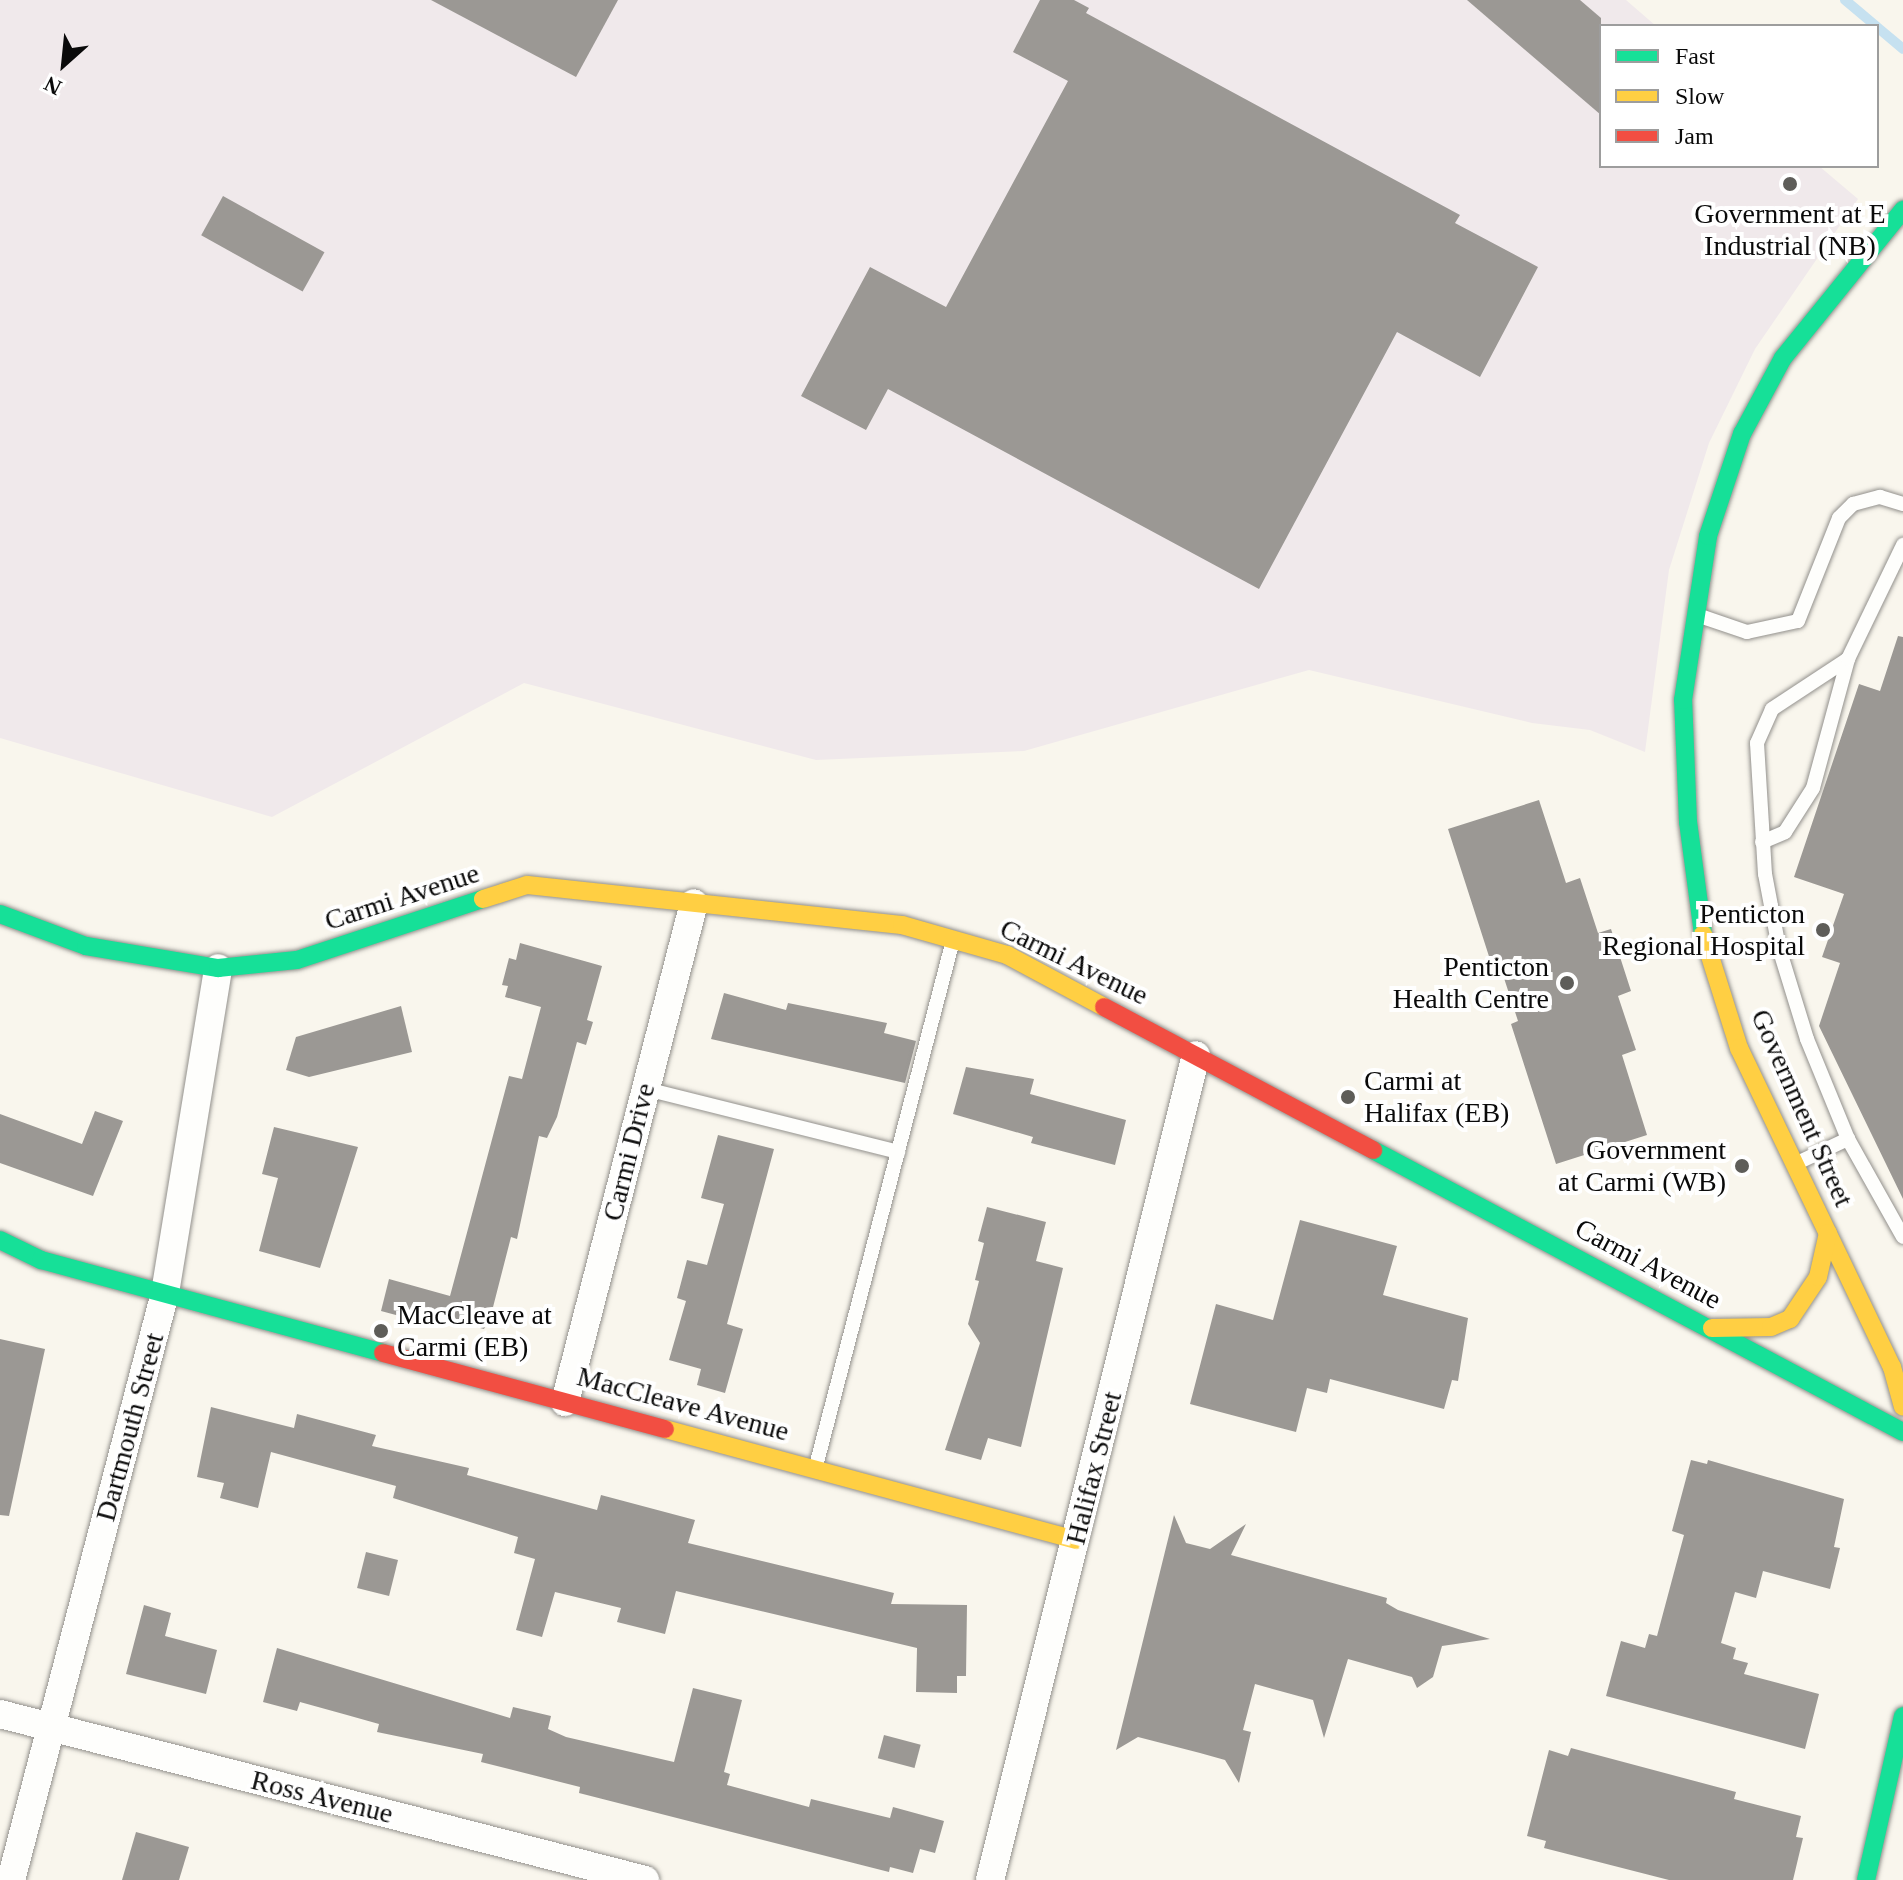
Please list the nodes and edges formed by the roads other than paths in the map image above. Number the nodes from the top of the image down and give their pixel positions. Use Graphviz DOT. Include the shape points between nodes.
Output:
graph roads {
  1 [pos="1903,210"];
  2 [pos="1903,504"];
  3 [pos="1903,545"];
  4 [pos="1696,615"];
  5 [pos="1848,659"];
  6 [pos="1762,842"];
  7 [pos="694,903"];
  8 [pos="0,914"];
  9 [pos="953,940"];
  10 [pos="218,968"];
  11 [pos="1196,1055"];
  12 [pos="646,1089"];
  13 [pos="1848,1139"];
  14 [pos="898,1152"];
  15 [pos="1795,1164"];
  16 [pos="1828,1233"];
  17 [pos="1903,1237"];
  18 [pos="0,1240"];
  19 [pos="165,1293"];
  20 [pos="1707,1328"];
  21 [pos="565,1402"];
  22 [pos="1903,1407"];
  23 [pos="1903,1432"];
  24 [pos="815,1469"];
  25 [pos="1076,1540"];
  26 [pos="0,1714"];
  27 [pos="1903,1716"];
  28 [pos="51,1727"];
  29 [pos="11,1880"];
  30 [pos="645,1880"];
  31 [pos="990,1880"];
  32 [pos="1866,1880"];
  1 -- 4 [label="street, Government Street" via="1783,358 1742,434 1708,536"];
  2 -- 4 [label="lane" via="1880,497 1853,504 1839,518 1798,621 1747,632"];
  3 -- 5 [label="lane"];
  4 -- 15 [label="street, Government Street" via="1683,700 1688,822 1704,939 1739,1048"];
  5 -- 6 [label="lane" via="1813,788 1785,832"];
  5 -- 6 [label="lane" via="1772,709 1757,743"];
  6 -- 13 [label="lane" via="1779,948 1807,1039"];
  7 -- 9 [label="street, Carmi Avenue" via="902,925"];
  7 -- 10 [label="street, Carmi Avenue" via="527,885 297,960"];
  7 -- 12 [label="street, Carmi Drive"];
  8 -- 10 [label="street, Carmi Avenue" via="86,946"];
  9 -- 11 [label="street, Carmi Avenue" via="1007,955"];
  9 -- 14 [label="lane"];
  10 -- 19 [label="street, Dartmouth Street"];
  11 -- 20 [label="street, Carmi Avenue"];
  11 -- 25 [label="street, Halifax Street"];
  12 -- 14 [label="lane"];
  12 -- 21 [label="street, Carmi Drive"];
  13 -- 15 [label="lane"];
  13 -- 17 [label="lane"];
  14 -- 24 [label="lane"];
  15 -- 16 [label="street, Government Street"];
  16 -- 20 [label="street" via="1818,1277 1790,1319 1771,1327"];
  16 -- 22 [label="street, Government Street" via="1892,1367"];
  18 -- 19 [label="street, MacCleave Avenue" via="41,1260"];
  19 -- 21 [label="street, MacCleave Avenue"];
  19 -- 28 [label="street, Dartmouth Street"];
  20 -- 23 [label="street, Carmi Avenue"];
  21 -- 24 [label="street, MacCleave Avenue"];
  24 -- 25 [label="street, MacCleave Avenue"];
  25 -- 31 [label="street, Halifax Street"];
  26 -- 28 [label="street, Ross Avenue"];
  27 -- 32 [label="street"];
  28 -- 29 [label="street, Dartmouth Street"];
  28 -- 30 [label="street, Ross Avenue"];
}
